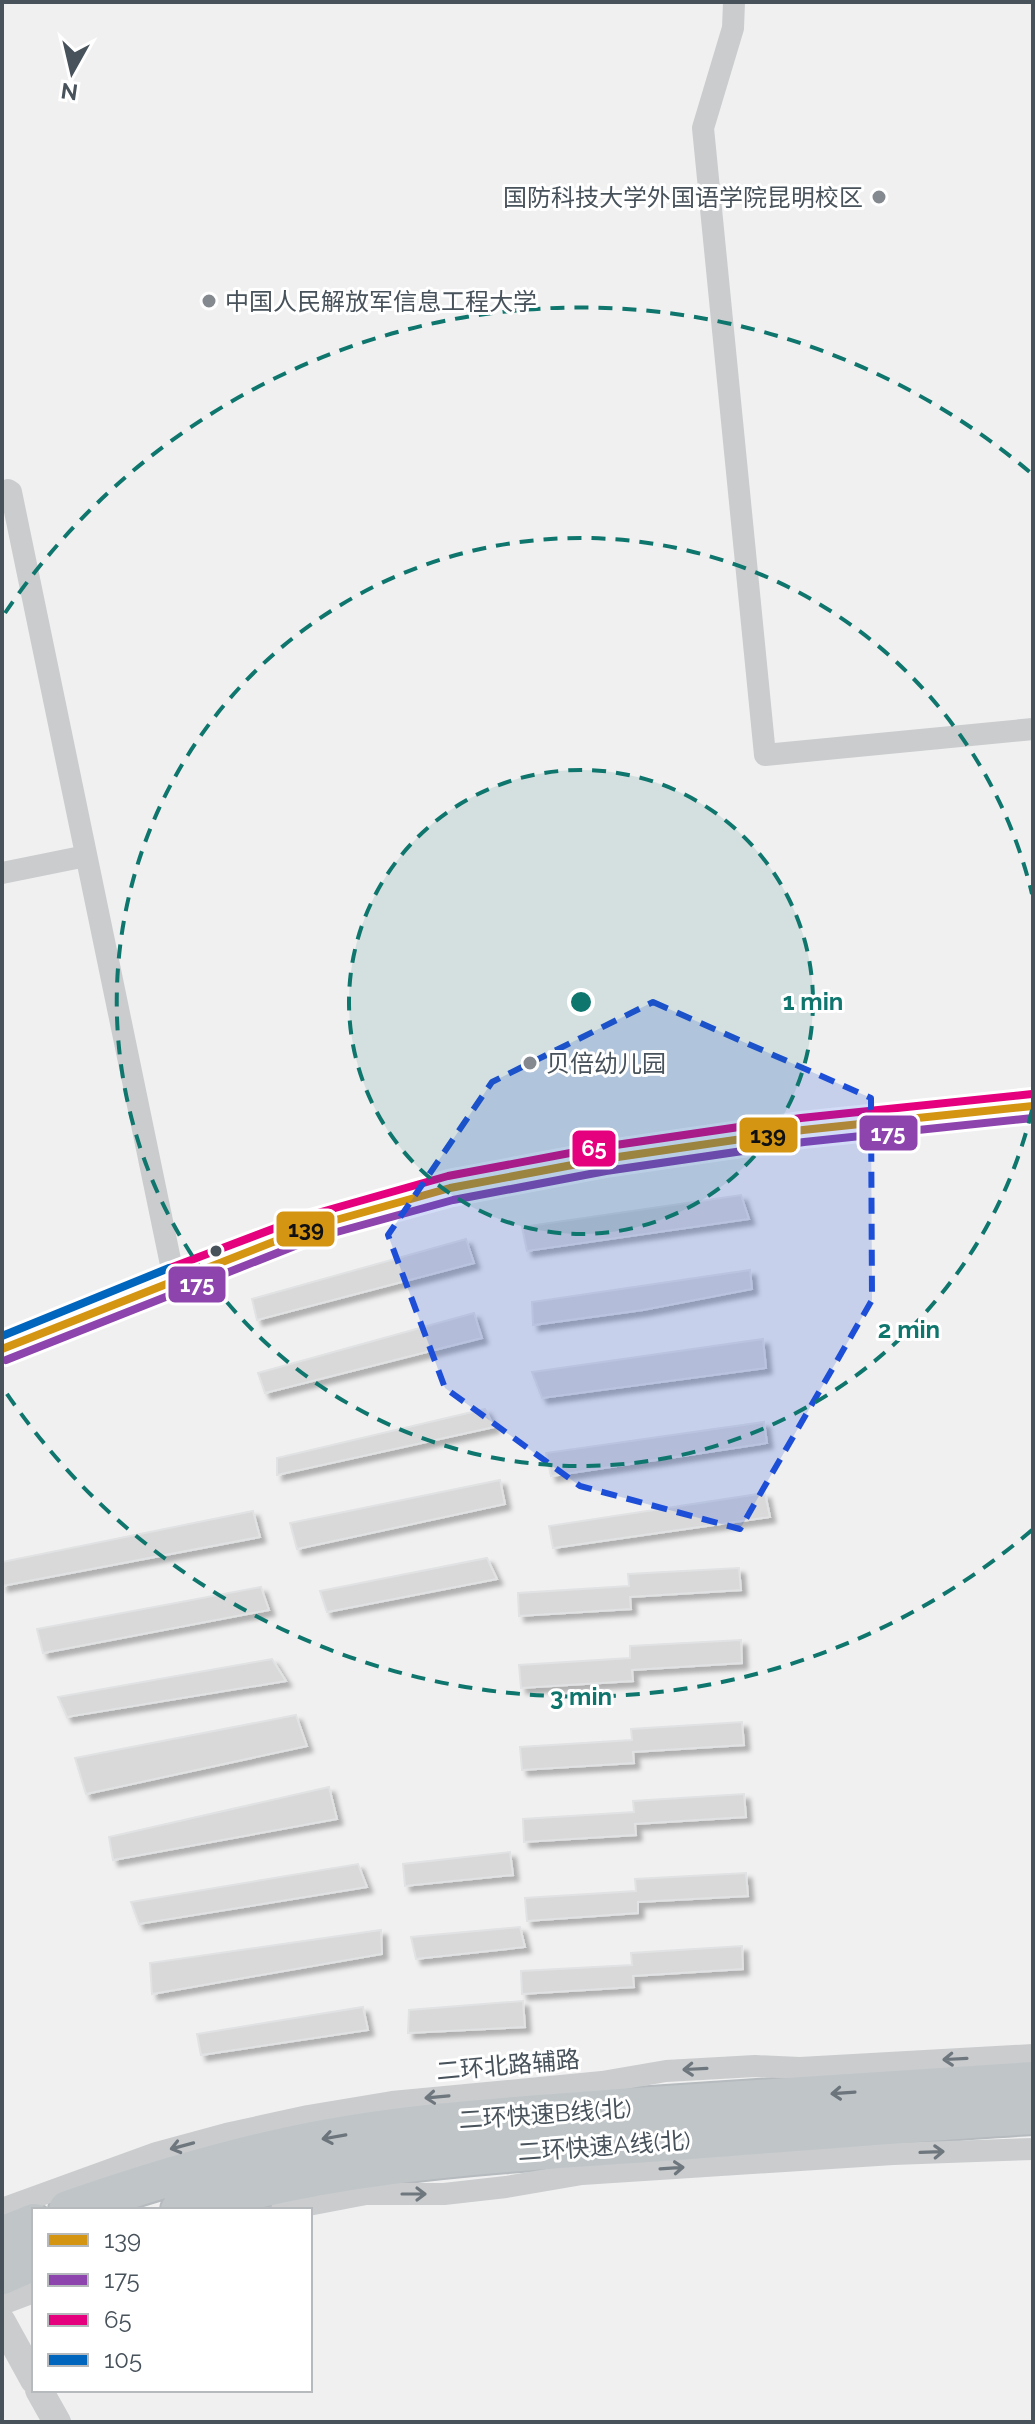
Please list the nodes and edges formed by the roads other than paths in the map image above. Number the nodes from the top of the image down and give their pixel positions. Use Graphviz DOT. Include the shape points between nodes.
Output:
graph roads {
  1 [pos="734,2"];
  2 [pos="8,490"];
  3 [pos="1033,729"];
  4 [pos="86,856"];
  5 [pos="2,873"];
  6 [pos="1033,1106"];
  7 [pos="174,1279"];
  8 [pos="2,1349"];
  9 [pos="1033,2055"];
  10 [pos="1033,2081"];
  11 [pos="1033,2115"];
  12 [pos="988,2118"];
  13 [pos="1033,2128"];
  14 [pos="1033,2149"];
  15 [pos="74,2208"];
  16 [pos="187,2208"];
  17 [pos="292,2208"];
  18 [pos="2,2209"];
  19 [pos="32,2224"];
  20 [pos="2,2236"];
  21 [pos="32,2262"];
  22 [pos="2,2275"];
  23 [pos="32,2293"];
  24 [pos="2,2304"];
  25 [pos="2,2322"];
  26 [pos="32,2376"];
  27 [pos="40,2392"];
  28 [pos="57,2422"];
  1 -- 3 [label="street" via="733,28 703,128 765,755"];
  2 -- 4 [label="street"];
  4 -- 5 [label="street"];
  4 -- 7 [label="street"];
  6 -- 7 [label="street" via="803,1130 450,1188 311,1227"];
  7 -- 8 [label="street"];
  9 -- 18 [label="street, 二环北路辅路, one-way" via="666,2071 392,2102 170,2149"];
  10 -- 15 [label="highway, 二环快速B线(北), one-way" via="374,2130 229,2159"];
  11 -- 12 [label="highway, 二环快速A线(北)"];
  12 -- 13 [label="highway"];
  12 -- 16 [label="highway, 二环快速A线(北)" via="465,2156 364,2168"];
  17 -- 14 [label="street, one-way" via="366,2194 444,2194 582,2174"];
  19 -- 20 [label="highway"];
  21 -- 22 [label="highway"];
  23 -- 24 [label="street"];
  25 -- 26 [label="street"];
  27 -- 28 [label="street"];
}
